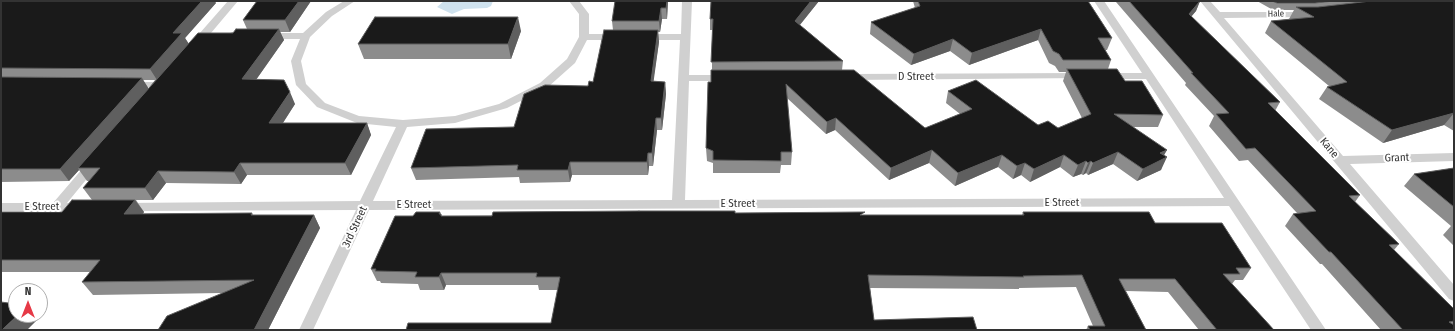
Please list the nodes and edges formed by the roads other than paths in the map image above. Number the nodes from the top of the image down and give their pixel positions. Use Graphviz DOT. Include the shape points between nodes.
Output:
graph roads {
  1 [pos="234,1"];
  2 [pos="350,1"];
  3 [pos="574,1"];
  4 [pos="687,1"];
  5 [pos="1098,1"];
  6 [pos="1204,1"];
  7 [pos="1318,13"];
  8 [pos="1217,15"];
  9 [pos="203,36"];
  10 [pos="219,36"];
  11 [pos="259,36"];
  12 [pos="306,36"];
  13 [pos="584,37"];
  14 [pos="684,37"];
  15 [pos="187,54"];
  16 [pos="1149,76"];
  17 [pos="841,77"];
  18 [pos="683,78"];
  19 [pos="738,78"];
  20 [pos="116,85"];
  21 [pos="151,96"];
  22 [pos="404,124"];
  23 [pos="101,155"];
  24 [pos="1454,156"];
  25 [pos="1340,160"];
  26 [pos="1233,202"];
  27 [pos="678,205"];
  28 [pos="365,206"];
  29 [pos="1,207"];
  30 [pos="56,207"];
  31 [pos="95,207"];
  32 [pos="111,207"];
  33 [pos="1454,295"];
  34 [pos="306,330"];
  35 [pos="1320,330"];
  1 -- 9 [label="lane"];
  2 -- 12 [label="lane" via="329,14"];
  3 -- 13 [label="lane" via="584,14"];
  4 -- 14 [label="lane"];
  5 -- 16 [label="lane"];
  6 -- 8 [label="lane, Kane"];
  7 -- 8 [label="lane, Hale"];
  8 -- 25 [label="lane, Kane"];
  9 -- 10 [label="lane"];
  9 -- 15 [label="lane"];
  11 -- 12 [label="lane"];
  12 -- 22 [label="lane" via="296,61 300,85 321,105 357,119"];
  13 -- 14 [label="lane"];
  13 -- 22 [label="lane" via="571,61 544,85 503,106 455,119"];
  14 -- 18 [label="lane"];
  16 -- 17 [label="lane, D Street"];
  16 -- 26 [label="lane"];
  18 -- 19 [label="lane"];
  18 -- 27 [label="lane"];
  20 -- 21 [label="lane" via="164,82"];
  22 -- 28 [label="lane, 3rd Street"];
  23 -- 30 [label="lane"];
  24 -- 25 [label="lane, Grant"];
  25 -- 33 [label="lane, Kane"];
  26 -- 27 [label="lane, E Street"];
  26 -- 35 [label="lane"];
  27 -- 28 [label="lane, E Street"];
  28 -- 32 [label="lane, E Street"];
  28 -- 34 [label="lane, 3rd Street"];
  29 -- 30 [label="lane, E Street"];
  30 -- 31 [label="lane, E Street"];
}
